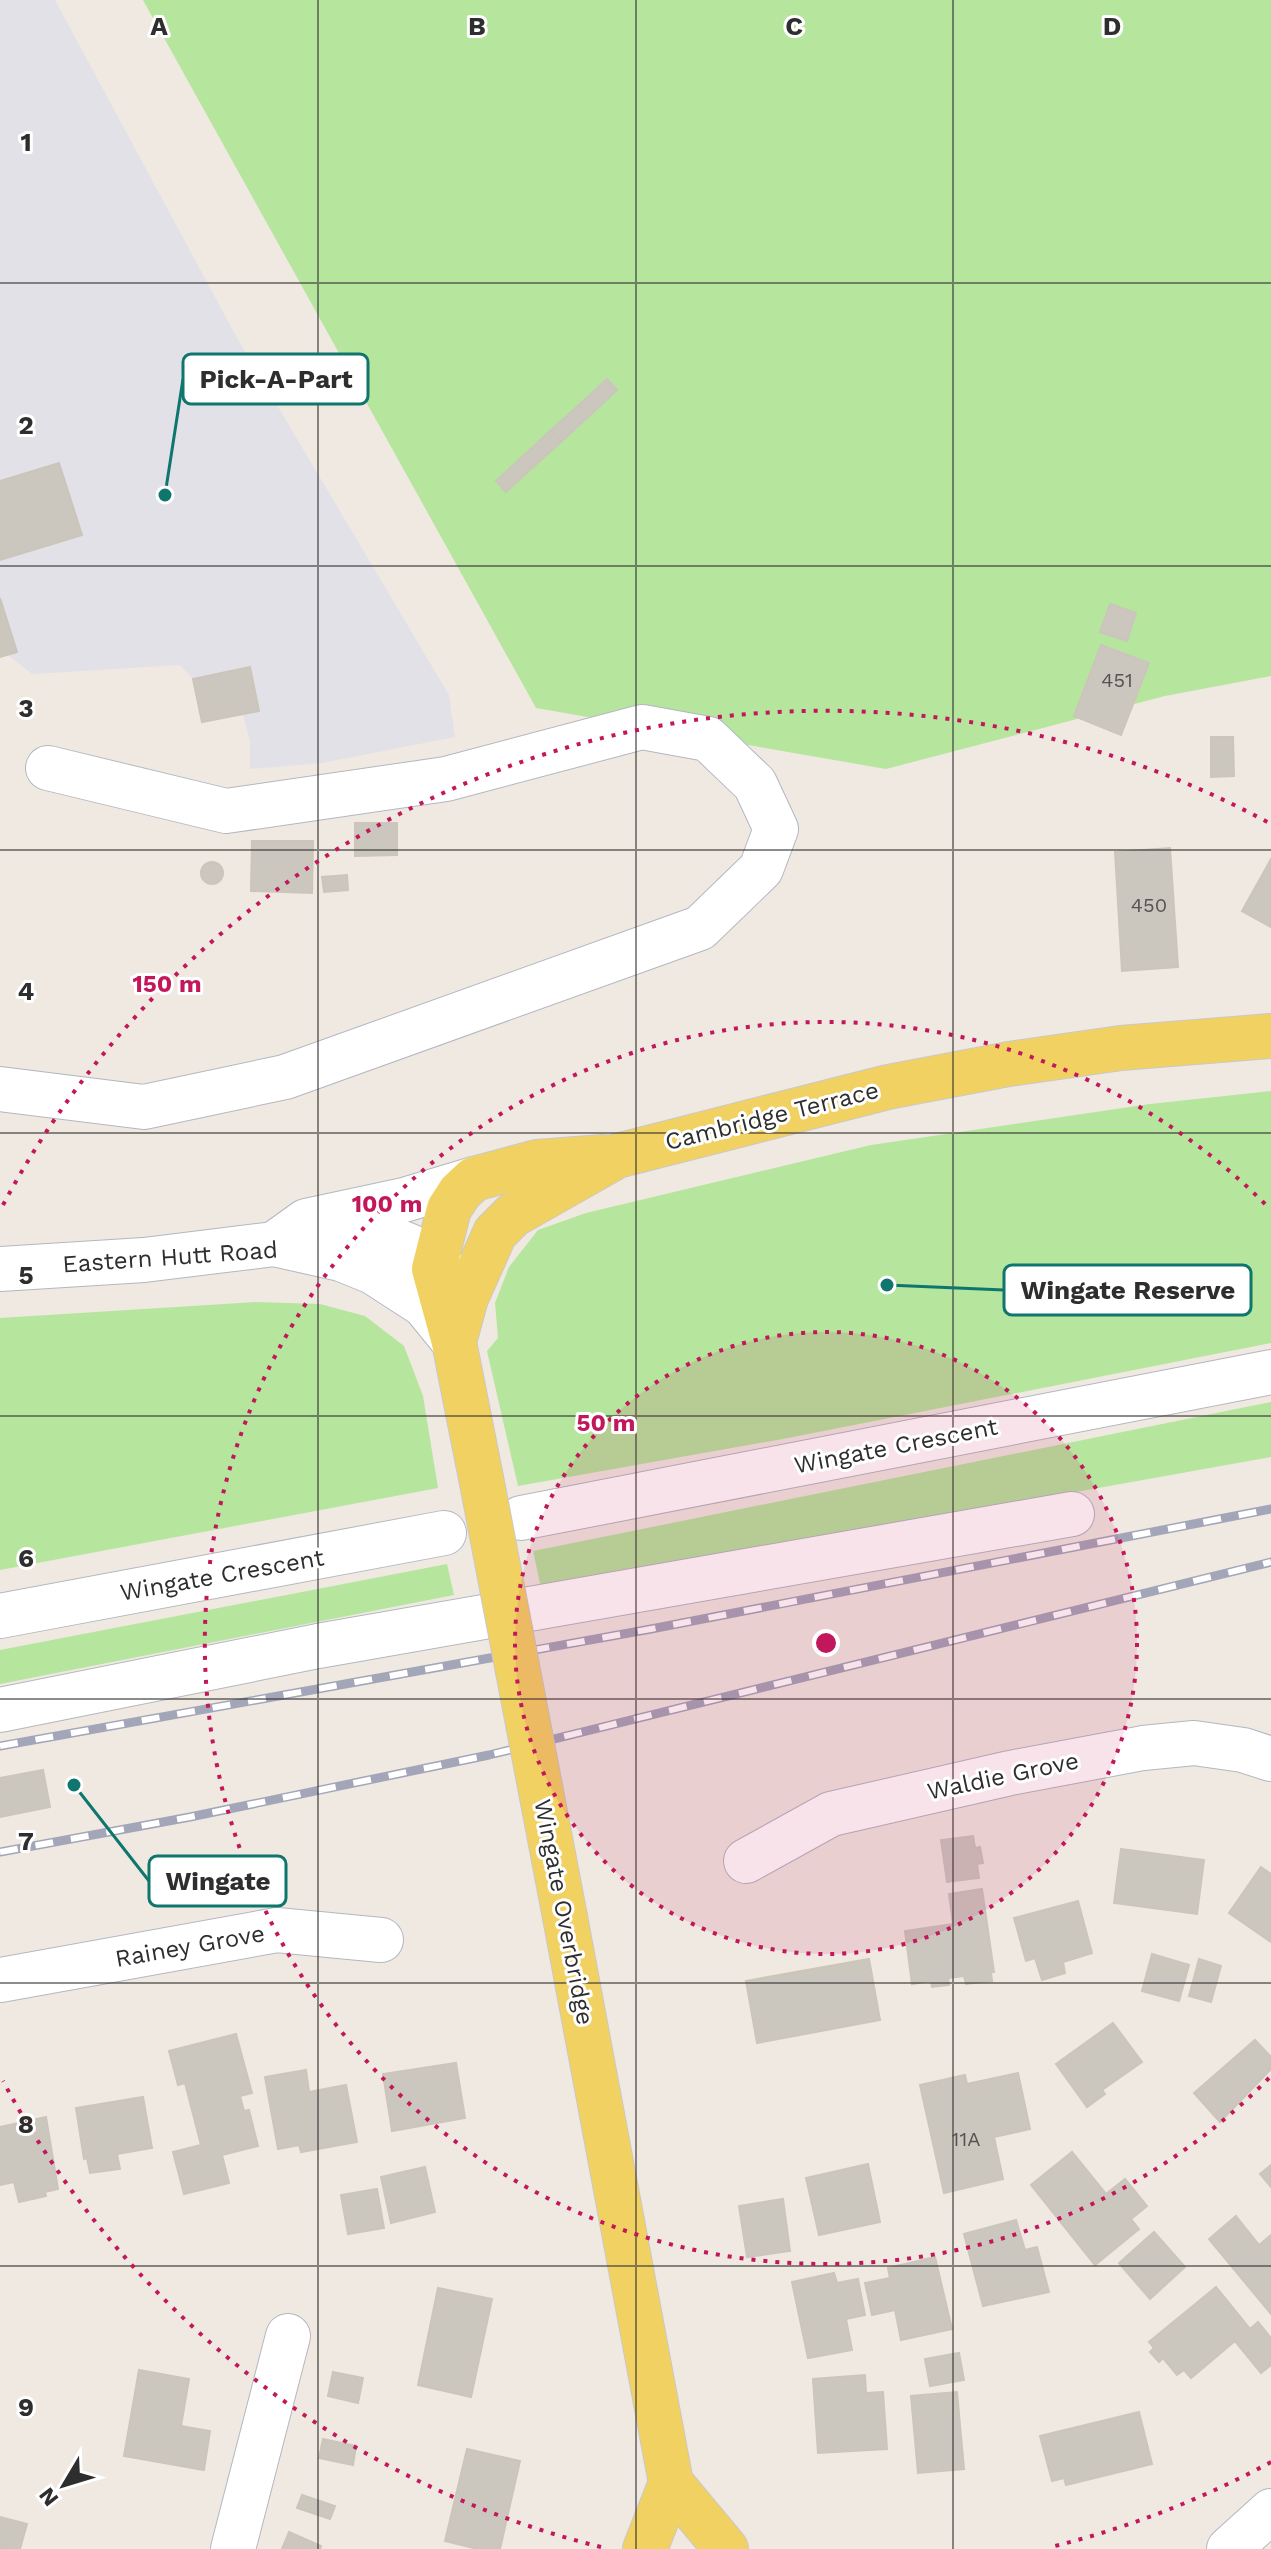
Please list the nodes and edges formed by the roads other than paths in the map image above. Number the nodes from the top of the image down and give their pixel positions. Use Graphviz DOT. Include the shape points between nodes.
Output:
graph roads {
  1 [pos="48,768"];
  2 [pos="1271,1036"];
  3 [pos="0,1089"];
  4 [pos="617,1156"];
  5 [pos="474,1179"];
  6 [pos="282,1238"];
  7 [pos="435,1260"];
  8 [pos="0,1269"];
  9 [pos="466,1298"];
  10 [pos="454,1342"];
  11 [pos="1271,1372"];
  12 [pos="1072,1514"];
  13 [pos="521,1518"];
  14 [pos="444,1533"];
  15 [pos="0,1616"];
  16 [pos="0,1710"];
  17 [pos="1271,1759"];
  18 [pos="746,1861"];
  19 [pos="381,1940"];
  20 [pos="0,1980"];
  21 [pos="288,2336"];
  22 [pos="671,2483"];
  23 [pos="1271,2511"];
  24 [pos="233,2549"];
  25 [pos="645,2549"];
  26 [pos="726,2549"];
  27 [pos="1229,2549"];
  1 -- 3 [label="street" via="226,811 446,779 642,727 708,739 755,784 776,829 761,869 700,928 285,1077 144,1107"];
  2 -- 4 [label="main road, Cambridge Terrace" via="1121,1048 1009,1064 888,1087"];
  4 -- 5 [label="main road" via="537,1162"];
  4 -- 9 [label="main road, Cambridge Terrace" via="513,1215 489,1244"];
  5 -- 6 [label="street" via="306,1221"];
  5 -- 7 [label="main road" via="449,1209"];
  6 -- 7 [label="street, Eastern Hutt Road" via="376,1233"];
  6 -- 8 [label="street, Eastern Hutt Road" via="144,1260"];
  6 -- 10 [label="street, Eastern Hutt Road" via="373,1272 424,1305"];
  7 -- 9 [label="street, Eastern Hutt Road"];
  7 -- 10 [label="main road"];
  9 -- 10 [label="main road, Cambridge Terrace"];
  10 -- 22 [label="main road, Wingate Overbridge, bridge"];
  11 -- 13 [label="street, Wingate Crescent"];
  12 -- 16 [label="street" via="318,1646"];
  14 -- 15 [label="street, Wingate Crescent"];
  17 -- 18 [label="street, Waldie Grove" via="1194,1743 1010,1773 831,1814"];
  19 -- 20 [label="street, Rainey Grove" via="277,1930"];
  21 -- 24 [label="street"];
  22 -- 25 [label="main road"];
  22 -- 26 [label="main road, Wingate Overbridge"];
  23 -- 27 [label="street"];
}
